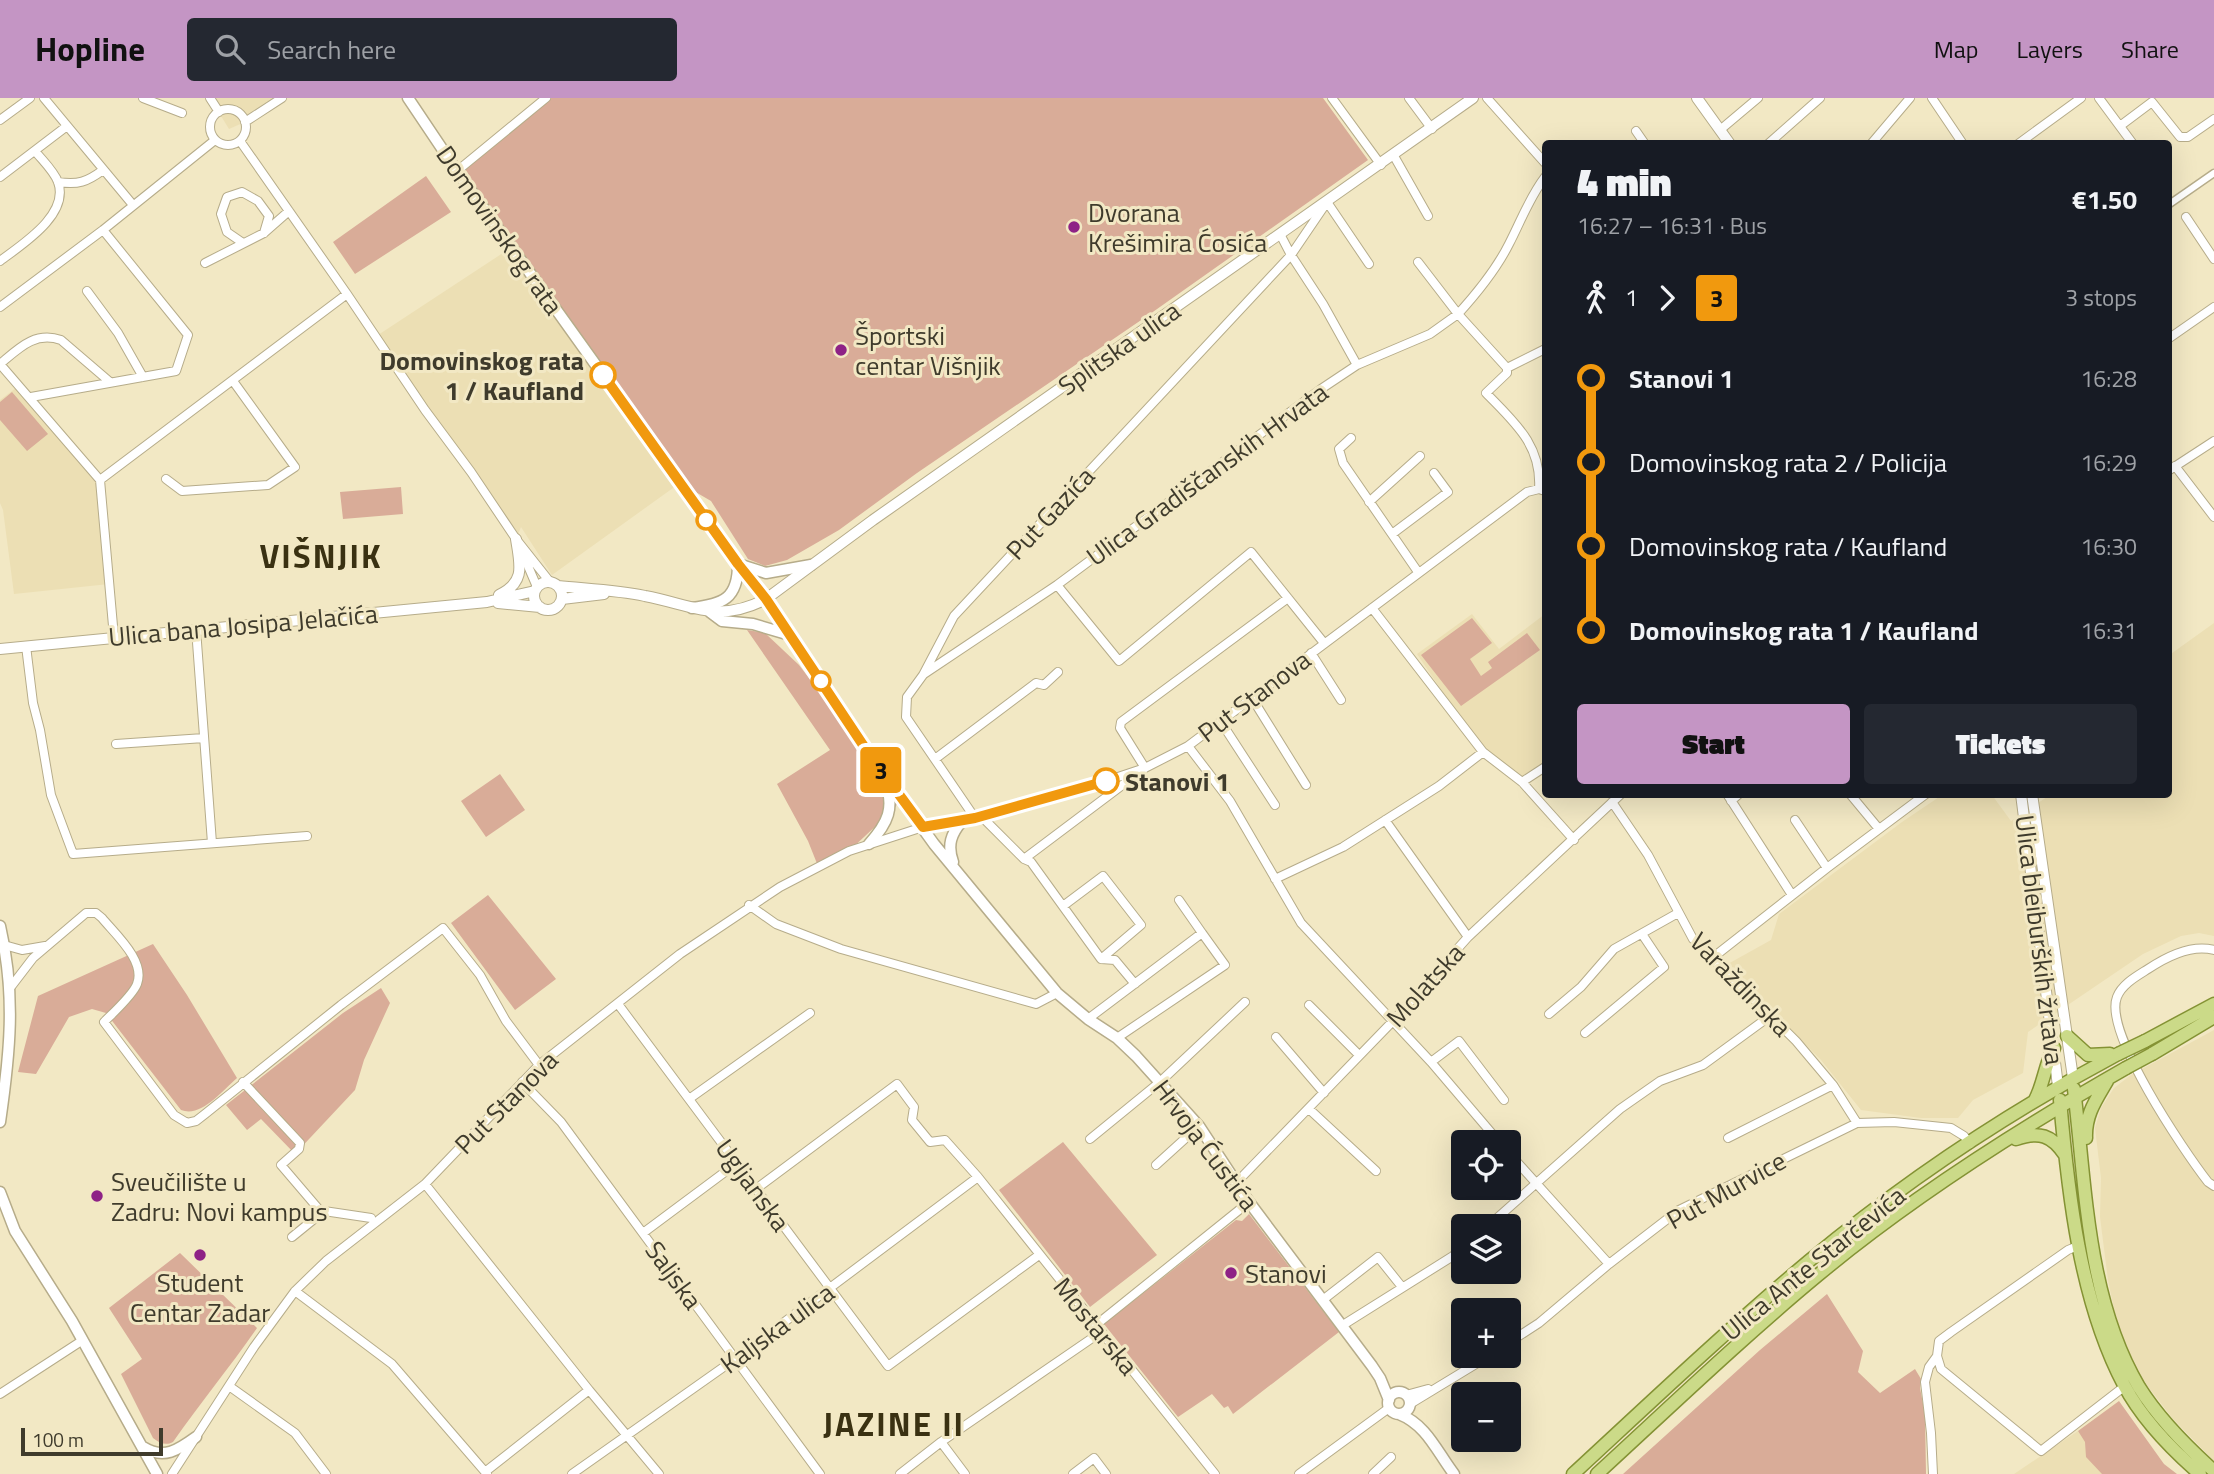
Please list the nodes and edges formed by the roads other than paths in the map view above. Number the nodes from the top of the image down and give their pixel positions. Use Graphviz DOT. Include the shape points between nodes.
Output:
graph roads {
  1 [pos="30,98"];
  2 [pos="44,98"];
  3 [pos="143,98"];
  4 [pos="210,98"];
  5 [pos="282,98"];
  6 [pos="408,98"];
  7 [pos="546,98"];
  8 [pos="1332,98"];
  9 [pos="1409,98"];
  10 [pos="1474,98"];
  11 [pos="1487,98"];
  12 [pos="1698,98"];
  13 [pos="1758,98"];
  14 [pos="1820,98"];
  15 [pos="1910,98"];
  16 [pos="1932,98"];
  17 [pos="2081,98"];
  18 [pos="2099,98"];
  19 [pos="219,112"];
  20 [pos="182,113"];
  21 [pos="2214,119"];
  22 [pos="0,120"];
  23 [pos="245,122"];
  24 [pos="68,127"];
  25 [pos="2120,127"];
  26 [pos="1432,129"];
  27 [pos="1720,130"];
  28 [pos="1636,131"];
  29 [pos="215,140"];
  30 [pos="1642,140"];
  31 [pos="1727,140"];
  32 [pos="1773,140"];
  33 [pos="1874,140"];
  34 [pos="1960,140"];
  35 [pos="2023,140"];
  36 [pos="2130,140"];
  37 [pos="240,141"];
  38 [pos="35,151"];
  39 [pos="1394,156"];
  40 [pos="1542,160"];
  41 [pos="1381,164"];
  42 [pos="103,170"];
  43 [pos="457,171"];
  44 [pos="2214,173"];
  45 [pos="0,177"];
  46 [pos="1542,181"];
  47 [pos="58,182"];
  48 [pos="1327,202"];
  49 [pos="2172,202"];
  50 [pos="133,205"];
  51 [pos="289,211"];
  52 [pos="1428,216"];
  53 [pos="2186,217"];
  54 [pos="103,230"];
  55 [pos="264,233"];
  56 [pos="1280,234"];
  57 [pos="243,243"];
  58 [pos="1291,255"];
  59 [pos="2214,259"];
  60 [pos="0,261"];
  61 [pos="1418,262"];
  62 [pos="205,263"];
  63 [pos="1369,264"];
  64 [pos="86,291"];
  65 [pos="347,294"];
  66 [pos="0,307"];
  67 [pos="2214,307"];
  68 [pos="1458,314"];
  69 [pos="2172,336"];
  70 [pos="1542,350"];
  71 [pos="0,364"];
  72 [pos="1357,365"];
  73 [pos="1507,368"];
  74 [pos="144,377"];
  75 [pos="233,381"];
  76 [pos="110,382"];
  77 [pos="31,397"];
  78 [pos="1351,438"];
  79 [pos="2214,441"];
  80 [pos="1420,456"];
  81 [pos="2172,469"];
  82 [pos="1434,473"];
  83 [pos="166,479"];
  84 [pos="100,480"];
  85 [pos="1542,490"];
  86 [pos="1369,502"];
  87 [pos="2214,517"];
  88 [pos="1392,534"];
  89 [pos="516,539"];
  90 [pos="738,564"];
  91 [pos="811,565"];
  92 [pos="1418,572"];
  93 [pos="554,584"];
  94 [pos="1057,585"];
  95 [pos="536,589"];
  96 [pos="621,593"];
  97 [pos="1288,598"];
  98 [pos="562,599"];
  99 [pos="766,599"];
  100 [pos="487,602"];
  101 [pos="540,607"];
  102 [pos="692,608"];
  103 [pos="1372,608"];
  104 [pos="710,612"];
  105 [pos="196,629"];
  106 [pos="790,635"];
  107 [pos="114,637"];
  108 [pos="1324,643"];
  109 [pos="26,646"];
  110 [pos="0,649"];
  111 [pos="1311,653"];
  112 [pos="1058,672"];
  113 [pos="923,675"];
  114 [pos="1252,698"];
  115 [pos="1341,700"];
  116 [pos="1221,722"];
  117 [pos="204,738"];
  118 [pos="116,744"];
  119 [pos="1188,746"];
  120 [pos="1483,752"];
  121 [pos="935,759"];
  122 [pos="878,765"];
  123 [pos="1145,768"];
  124 [pos="1542,769"];
  125 [pos="1522,782"];
  126 [pos="1306,785"];
  127 [pos="1616,798"];
  128 [pos="1729,798"];
  129 [pos="1853,798"];
  130 [pos="1921,798"];
  131 [pos="2022,798"];
  132 [pos="2033,798"];
  133 [pos="1612,802"];
  134 [pos="1275,804"];
  135 [pos="978,817"];
  136 [pos="1385,820"];
  137 [pos="1795,820"];
  138 [pos="962,821"];
  139 [pos="923,827"];
  140 [pos="1879,829"];
  141 [pos="307,836"];
  142 [pos="1574,840"];
  143 [pos="212,843"];
  144 [pos="869,844"];
  145 [pos="1024,859"];
  146 [pos="1827,868"];
  147 [pos="957,872"];
  148 [pos="1275,879"];
  149 [pos="1792,895"];
  150 [pos="1179,900"];
  151 [pos="749,905"];
  152 [pos="1063,906"];
  153 [pos="1678,913"];
  154 [pos="0,926"];
  155 [pos="1202,933"];
  156 [pos="1642,934"];
  157 [pos="1468,937"];
  158 [pos="4,945"];
  159 [pos="48,946"];
  160 [pos="2214,950"];
  161 [pos="1101,959"];
  162 [pos="1711,959"];
  163 [pos="1135,984"];
  164 [pos="10,988"];
  165 [pos="1056,993"];
  166 [pos="1245,1002"];
  167 [pos="618,1004"];
  168 [pos="2214,1004"];
  169 [pos="1309,1005"];
  170 [pos="810,1013"];
  171 [pos="1549,1013"];
  172 [pos="1770,1016"];
  173 [pos="2214,1017"];
  174 [pos="1088,1019"];
  175 [pos="1393,1021"];
  176 [pos="1585,1033"];
  177 [pos="2067,1036"];
  178 [pos="1276,1037"];
  179 [pos="1117,1038"];
  180 [pos="2054,1048"];
  181 [pos="2118,1054"];
  182 [pos="1360,1055"];
  183 [pos="1432,1062"];
  184 [pos="539,1065"];
  185 [pos="2110,1077"];
  186 [pos="2073,1078"];
  187 [pos="1161,1081"];
  188 [pos="243,1082"];
  189 [pos="522,1082"];
  190 [pos="1833,1085"];
  191 [pos="2059,1086"];
  192 [pos="1324,1093"];
  193 [pos="2075,1097"];
  194 [pos="689,1099"];
  195 [pos="1504,1100"];
  196 [pos="2034,1101"];
  197 [pos="2060,1105"];
  198 [pos="1309,1109"];
  199 [pos="0,1122"];
  200 [pos="1857,1123"];
  201 [pos="1199,1126"];
  202 [pos="1489,1130"];
  203 [pos="1728,1138"];
  204 [pos="1090,1139"];
  205 [pos="2006,1140"];
  206 [pos="1969,1144"];
  207 [pos="2066,1157"];
  208 [pos="2083,1162"];
  209 [pos="737,1163"];
  210 [pos="1156,1165"];
  211 [pos="1521,1167"];
  212 [pos="1376,1171"];
  213 [pos="978,1177"];
  214 [pos="425,1184"];
  215 [pos="1237,1184"];
  216 [pos="1536,1184"];
  217 [pos="2214,1186"];
  218 [pos="756,1189"];
  219 [pos="0,1192"];
  220 [pos="1249,1202"];
  221 [pos="322,1213"];
  222 [pos="1502,1214"];
  223 [pos="370,1218"];
  224 [pos="643,1233"];
  225 [pos="292,1237"];
  226 [pos="2080,1245"];
  227 [pos="1039,1255"];
  228 [pos="1451,1257"];
  229 [pos="1609,1264"];
  230 [pos="1402,1287"];
  231 [pos="830,1289"];
  232 [pos="295,1291"];
  233 [pos="1324,1300"];
  234 [pos="1343,1325"];
  235 [pos="1098,1328"];
  236 [pos="1521,1335"];
  237 [pos="83,1340"];
  238 [pos="1937,1356"];
  239 [pos="735,1359"];
  240 [pos="1469,1368"];
  241 [pos="1380,1378"];
  242 [pos="2125,1386"];
  243 [pos="229,1387"];
  244 [pos="589,1390"];
  245 [pos="0,1394"];
  246 [pos="1406,1397"];
  247 [pos="1392,1407"];
  248 [pos="1425,1432"];
  249 [pos="628,1435"];
  250 [pos="196,1437"];
  251 [pos="941,1442"];
  252 [pos="143,1447"];
  253 [pos="1391,1457"];
  254 [pos="2214,1471"];
  255 [pos="1452,1472"];
  256 [pos="486,1473"];
  257 [pos="157,1474"];
  258 [pos="172,1474"];
  259 [pos="326,1474"];
  260 [pos="572,1474"];
  261 [pos="659,1474"];
  262 [pos="820,1474"];
  263 [pos="900,1474"];
  264 [pos="965,1474"];
  265 [pos="1073,1474"];
  266 [pos="1106,1474"];
  267 [pos="1214,1474"];
  268 [pos="1299,1474"];
  269 [pos="1373,1474"];
  270 [pos="1573,1474"];
  271 [pos="1597,1474"];
  272 [pos="1933,1474"];
  273 [pos="2200,1474"];
  1 -- 22 [label="street"];
  2 -- 24 [label="street"];
  3 -- 20 [label="street"];
  4 -- 19 [label="street"];
  5 -- 23 [label="street"];
  6 -- 43 [label="main road, Domovinskog rata"];
  7 -- 43 [label="street"];
  8 -- 41 [label="street"];
  9 -- 26 [label="street"];
  10 -- 26 [label="street, Splitska ulica"];
  11 -- 40 [label="street"];
  12 -- 27 [label="street"];
  13 -- 27 [label="street"];
  14 -- 32 [label="street"];
  15 -- 33 [label="street"];
  16 -- 34 [label="street"];
  17 -- 35 [label="street"];
  18 -- 25 [label="street"];
  19 -- 23 [label="street" via="234,111"];
  19 -- 29 [label="street" via="210,125"];
  21 -- 25 [label="street" via="2188,137 2180,137 2152,102"];
  23 -- 37 [label="street"];
  24 -- 38 [label="street"];
  24 -- 42 [label="street"];
  25 -- 36 [label="street"];
  26 -- 39 [label="street, Splitska ulica"];
  27 -- 31 [label="street"];
  28 -- 30 [label="street"];
  29 -- 37 [label="street" via="225,145"];
  29 -- 50 [label="street"];
  37 -- 51 [label="street"];
  38 -- 45 [label="street"];
  38 -- 47 [label="street"];
  39 -- 41 [label="street, Splitska ulica"];
  39 -- 52 [label="street"];
  41 -- 48 [label="street, Splitska ulica"];
  42 -- 47 [label="street" via="87,181"];
  42 -- 50 [label="street"];
  43 -- 90 [label="main road, Domovinskog rata"];
  44 -- 49 [label="street"];
  46 -- 68 [label="street, Ulica Gradiščanskih Hrvata" via="1488,280"];
  47 -- 60 [label="street" via="59,197 45,226"];
  48 -- 56 [label="street, Splitska ulica"];
  48 -- 58 [label="street, Put Gazića"];
  48 -- 63 [label="street"];
  50 -- 54 [label="street"];
  51 -- 55 [label="street"];
  51 -- 65 [label="street"];
  53 -- 59 [label="street"];
  54 -- 66 [label="street"];
  54 -- 74 [label="street" via="188,335 176,370"];
  55 -- 57 [label="street"];
  55 -- 57 [label="street" via="269,216 258,201 242,192 227,197 220,214 227,232"];
  56 -- 58 [label="street"];
  56 -- 91 [label="street, Splitska ulica"];
  57 -- 62 [label="street"];
  58 -- 72 [label="street"];
  58 -- 113 [label="street, Put Gazića" via="954,616"];
  61 -- 68 [label="street"];
  64 -- 74 [label="street"];
  65 -- 75 [label="street"];
  65 -- 89 [label="street"];
  67 -- 69 [label="street"];
  68 -- 72 [label="street, Ulica Gradiščanskih Hrvata" via="1430,334"];
  68 -- 73 [label="street"];
  70 -- 73 [label="street"];
  71 -- 76 [label="street" via="24,344 51,336"];
  71 -- 77 [label="street"];
  72 -- 94 [label="street, Ulica Gradiščanskih Hrvata"];
  73 -- 85 [label="street" via="1486,393 1533,446"];
  74 -- 76 [label="street"];
  75 -- 83 [label="street" via="295,467 268,485 182,491"];
  75 -- 84 [label="street"];
  76 -- 77 [label="street"];
  77 -- 84 [label="street"];
  78 -- 86 [label="street" via="1339,449"];
  79 -- 81 [label="street"];
  80 -- 86 [label="street"];
  81 -- 87 [label="street"];
  82 -- 88 [label="street" via="1448,492"];
  84 -- 107 [label="street"];
  85 -- 92 [label="street, Put Stanova" via="1527,492"];
  86 -- 88 [label="street"];
  88 -- 92 [label="street"];
  89 -- 93 [label="street"];
  89 -- 95 [label="street"];
  89 -- 100 [label="street" via="518,579 510,590"];
  90 -- 91 [label="main road" via="766,573"];
  90 -- 99 [label="main road, Domovinskog rata"];
  90 -- 102 [label="main road" via="730,596 714,605"];
  91 -- 99 [label="street, Splitska ulica"];
  92 -- 103 [label="street, Put Stanova"];
  93 -- 95 [label="street"];
  93 -- 96 [label="street"];
  93 -- 98 [label="street"];
  94 -- 97 [label="street" via="1119,661 1251,552"];
  94 -- 113 [label="street, Ulica Gradiščanskih Hrvata"];
  95 -- 100 [label="street, Ulica bana Josipa Jelačića"];
  95 -- 101 [label="street"];
  96 -- 98 [label="street"];
  96 -- 102 [label="street"];
  97 -- 108 [label="street"];
  97 -- 123 [label="street" via="1121,722 1120,728"];
  98 -- 101 [label="street" via="553,609"];
  99 -- 104 [label="street" via="736,612"];
  99 -- 106 [label="main road, Domovinskog rata"];
  100 -- 101 [label="street, Ulica bana Josipa Jelačića"];
  100 -- 105 [label="street, Ulica bana Josipa Jelačića"];
  102 -- 104 [label="street"];
  103 -- 108 [label="street, Put Stanova"];
  103 -- 120 [label="street"];
  104 -- 106 [label="main road" via="722,621"];
  105 -- 107 [label="street, Ulica bana Josipa Jelačića"];
  105 -- 117 [label="street"];
  106 -- 122 [label="main road, Domovinskog rata"];
  107 -- 109 [label="street, Ulica bana Josipa Jelačića"];
  108 -- 111 [label="street, Put Stanova"];
  109 -- 110 [label="street, Ulica bana Josipa Jelačića"];
  109 -- 143 [label="street" via="51,795 73,855"];
  111 -- 114 [label="street, Put Stanova"];
  111 -- 115 [label="street"];
  112 -- 121 [label="street" via="1044,685 1036,683"];
  113 -- 121 [label="street, Put Gazića" via="907,697 906,717"];
  114 -- 116 [label="street, Put Stanova"];
  114 -- 126 [label="street"];
  116 -- 119 [label="street, Put Stanova"];
  116 -- 134 [label="street"];
  117 -- 118 [label="street"];
  117 -- 143 [label="street"];
  119 -- 123 [label="street, Put Stanova"];
  119 -- 148 [label="street" via="1230,801"];
  120 -- 125 [label="street"];
  120 -- 136 [label="street"];
  121 -- 135 [label="street, Put Gazića"];
  122 -- 139 [label="main road"];
  122 -- 144 [label="main road" via="891,800 886,820"];
  123 -- 135 [label="street, Put Stanova"];
  123 -- 145 [label="street"];
  124 -- 125 [label="street"];
  125 -- 142 [label="street"];
  127 -- 133 [label="street, Molatska"];
  128 -- 149 [label="street"];
  129 -- 140 [label="street"];
  130 -- 140 [label="street"];
  131 -- 180 [label="street, Ulica bleiburških žrtava"];
  132 -- 177 [label="street, Ulica bleiburških žrtava"];
  133 -- 142 [label="street, Molatska"];
  133 -- 153 [label="street, Varaždinska" via="1648,855"];
  135 -- 138 [label="street, Put Stanova"];
  135 -- 145 [label="street, Put Gazića"];
  136 -- 148 [label="street" via="1343,847"];
  136 -- 157 [label="street"];
  137 -- 146 [label="street"];
  138 -- 139 [label="street, Put Stanova"];
  138 -- 147 [label="main road" via="954,831 949,852"];
  139 -- 144 [label="street, Put Stanova"];
  139 -- 147 [label="main road"];
  140 -- 146 [label="street"];
  141 -- 143 [label="street"];
  142 -- 157 [label="street, Molatska"];
  144 -- 151 [label="street, Put Stanova" via="806,872"];
  145 -- 152 [label="street, Put Gazića"];
  146 -- 149 [label="street"];
  147 -- 165 [label="main road"];
  148 -- 175 [label="street" via="1300,923"];
  149 -- 162 [label="street"];
  150 -- 155 [label="street"];
  151 -- 165 [label="street" via="776,924 841,949 1036,1004"];
  151 -- 167 [label="street, Put Stanova"];
  152 -- 161 [label="street, Put Gazića"];
  152 -- 161 [label="street" via="1103,876 1141,925"];
  153 -- 156 [label="street"];
  153 -- 162 [label="street, Varaždinska"];
  154 -- 158 [label="main road"];
  155 -- 163 [label="street"];
  155 -- 179 [label="street" via="1225,965"];
  156 -- 171 [label="street" via="1614,949 1581,987"];
  156 -- 176 [label="street" via="1664,968"];
  157 -- 175 [label="street, Molatska"];
  158 -- 159 [label="street" via="22,950"];
  158 -- 164 [label="main road"];
  159 -- 164 [label="street"];
  159 -- 188 [label="street" via="86,913 96,913 136,961 137,985 104,1022 180,1120 196,1121"];
  160 -- 217 [label="street" via="2187,951 2160,961 2123,987 2115,1007 2119,1032 2171,1129"];
  161 -- 163 [label="street" via="1115,960"];
  162 -- 172 [label="street, Varaždinska"];
  163 -- 174 [label="street"];
  164 -- 199 [label="main road" via="9,1058"];
  165 -- 174 [label="main road, Hrvoja Ćustića"];
  166 -- 187 [label="street"];
  167 -- 184 [label="street, Put Stanova"];
  167 -- 194 [label="street, Ugljanska"];
  168 -- 181 [label="main road, Ulica Ante Starčevića, bridge"];
  169 -- 182 [label="street"];
  170 -- 194 [label="street"];
  172 -- 190 [label="street, Varaždinska"];
  172 -- 216 [label="street" via="1703,1065 1660,1081 1620,1109"];
  173 -- 185 [label="main road, Ulica Ante Starčevića, bridge"];
  174 -- 179 [label="main road, Hrvoja Ćustića"];
  175 -- 182 [label="street, Molatska"];
  175 -- 183 [label="street"];
  177 -- 181 [label="main road" via="2088,1055"];
  177 -- 186 [label="street, Ulica bleiburških žrtava"];
  178 -- 192 [label="street"];
  179 -- 187 [label="main road, Hrvoja Ćustića"];
  180 -- 191 [label="street, Ulica bleiburških žrtava"];
  180 -- 196 [label="main road"];
  181 -- 186 [label="main road, Ulica Ante Starčevića"];
  182 -- 192 [label="street, Molatska"];
  183 -- 195 [label="street" via="1459,1041"];
  183 -- 202 [label="street"];
  184 -- 188 [label="street" via="443,928"];
  184 -- 189 [label="street, Put Stanova"];
  185 -- 193 [label="main road, Ulica Ante Starčevića"];
  185 -- 208 [label="main road" via="2088,1116"];
  186 -- 191 [label="main road, Ulica Ante Starčevića"];
  186 -- 193 [label="main road"];
  187 -- 201 [label="main road, Hrvoja Ćustića"];
  187 -- 204 [label="street"];
  188 -- 221 [label="street" via="300,1143 281,1165"];
  189 -- 214 [label="street, Put Stanova"];
  189 -- 224 [label="street, Saljska" via="561,1122"];
  190 -- 200 [label="street, Varaždinska"];
  190 -- 203 [label="street"];
  191 -- 196 [label="main road, Ulica Ante Starčevića"];
  191 -- 197 [label="main road"];
  192 -- 198 [label="street, Molatska"];
  193 -- 197 [label="main road, Ulica Ante Starčevića"];
  193 -- 208 [label="main road"];
  194 -- 209 [label="street, Ugljanska"];
  196 -- 206 [label="main road, Ulica Ante Starčevića"];
  197 -- 205 [label="main road, Ulica Ante Starčevića"];
  197 -- 207 [label="main road"];
  198 -- 212 [label="street"];
  198 -- 215 [label="street, Molatska"];
  200 -- 206 [label="street, Put Murvice" via="1951,1128"];
  200 -- 229 [label="street, Put Murvice" via="1679,1210"];
  201 -- 210 [label="street"];
  201 -- 215 [label="main road, Hrvoja Ćustića"];
  205 -- 207 [label="main road" via="2046,1136"];
  205 -- 271 [label="main road, Ulica Ante Starčevića" via="1819,1274"];
  206 -- 270 [label="main road, Ulica Ante Starčevića" via="1897,1192 1811,1260"];
  207 -- 226 [label="main road"];
  208 -- 254 [label="main road" via="2095,1261 2105,1308 2120,1347 2158,1413"];
  209 -- 218 [label="street, Ugljanska"];
  209 -- 224 [label="street"];
  211 -- 216 [label="street"];
  213 -- 218 [label="street, Mostarska" via="945,1140 930,1142 912,1120 914,1107 897,1084"];
  213 -- 227 [label="street, Mostarska"];
  213 -- 231 [label="street, Kaljska ulica"];
  214 -- 232 [label="street, Put Stanova"];
  214 -- 244 [label="street"];
  215 -- 220 [label="main road, Hrvoja Ćustića"];
  216 -- 222 [label="street"];
  216 -- 229 [label="street"];
  218 -- 231 [label="street, Ugljanska"];
  219 -- 237 [label="main road" via="15,1231"];
  220 -- 233 [label="main road, Hrvoja Ćustića"];
  220 -- 235 [label="street"];
  221 -- 223 [label="street"];
  221 -- 225 [label="street"];
  224 -- 239 [label="street, Saljska"];
  226 -- 238 [label="street" via="1939,1341"];
  226 -- 242 [label="main road" via="2095,1311"];
  227 -- 231 [label="street, Ugljanska" via="888,1366"];
  227 -- 235 [label="street, Mostarska"];
  228 -- 230 [label="street"];
  229 -- 236 [label="street, Put Murvice"];
  230 -- 233 [label="street" via="1378,1257"];
  230 -- 234 [label="street"];
  231 -- 239 [label="street, Kaljska ulica"];
  232 -- 243 [label="street, Put Stanova"];
  232 -- 256 [label="street" via="391,1364"];
  233 -- 234 [label="main road, Hrvoja Ćustića"];
  234 -- 241 [label="main road, Hrvoja Ćustića"];
  235 -- 251 [label="street"];
  235 -- 267 [label="street, Mostarska"];
  237 -- 245 [label="street"];
  237 -- 252 [label="main road"];
  238 -- 242 [label="street" via="1941,1369 2042,1451"];
  238 -- 272 [label="street" via="1925,1382"];
  239 -- 249 [label="street, Kaljska ulica"];
  239 -- 262 [label="street, Saljska"];
  240 -- 246 [label="street" via="1435,1388"];
  241 -- 246 [label="main road, Hrvoja Ćustića"];
  241 -- 247 [label="main road, Hrvoja Ćustića"];
  242 -- 273 [label="main road" via="2148,1421"];
  243 -- 250 [label="street, Put Stanova"];
  243 -- 259 [label="street" via="295,1433"];
  244 -- 249 [label="street"];
  244 -- 256 [label="street"];
  246 -- 247 [label="main road" via="1393,1394"];
  246 -- 247 [label="main road" via="1408,1410"];
  246 -- 248 [label="main road, Hrvoja Ćustića"];
  247 -- 248 [label="main road, Hrvoja Ćustića"];
  247 -- 268 [label="street"];
  248 -- 255 [label="main road, Hrvoja Ćustića"];
  249 -- 260 [label="street, Kaljska ulica"];
  249 -- 261 [label="street"];
  250 -- 252 [label="main road" via="171,1453 157,1454"];
  250 -- 258 [label="street, Put Stanova"];
  251 -- 263 [label="street"];
  251 -- 264 [label="street"];
  252 -- 257 [label="main road"];
  253 -- 269 [label="street"];
  265 -- 266 [label="street" via="1094,1458"];
}
